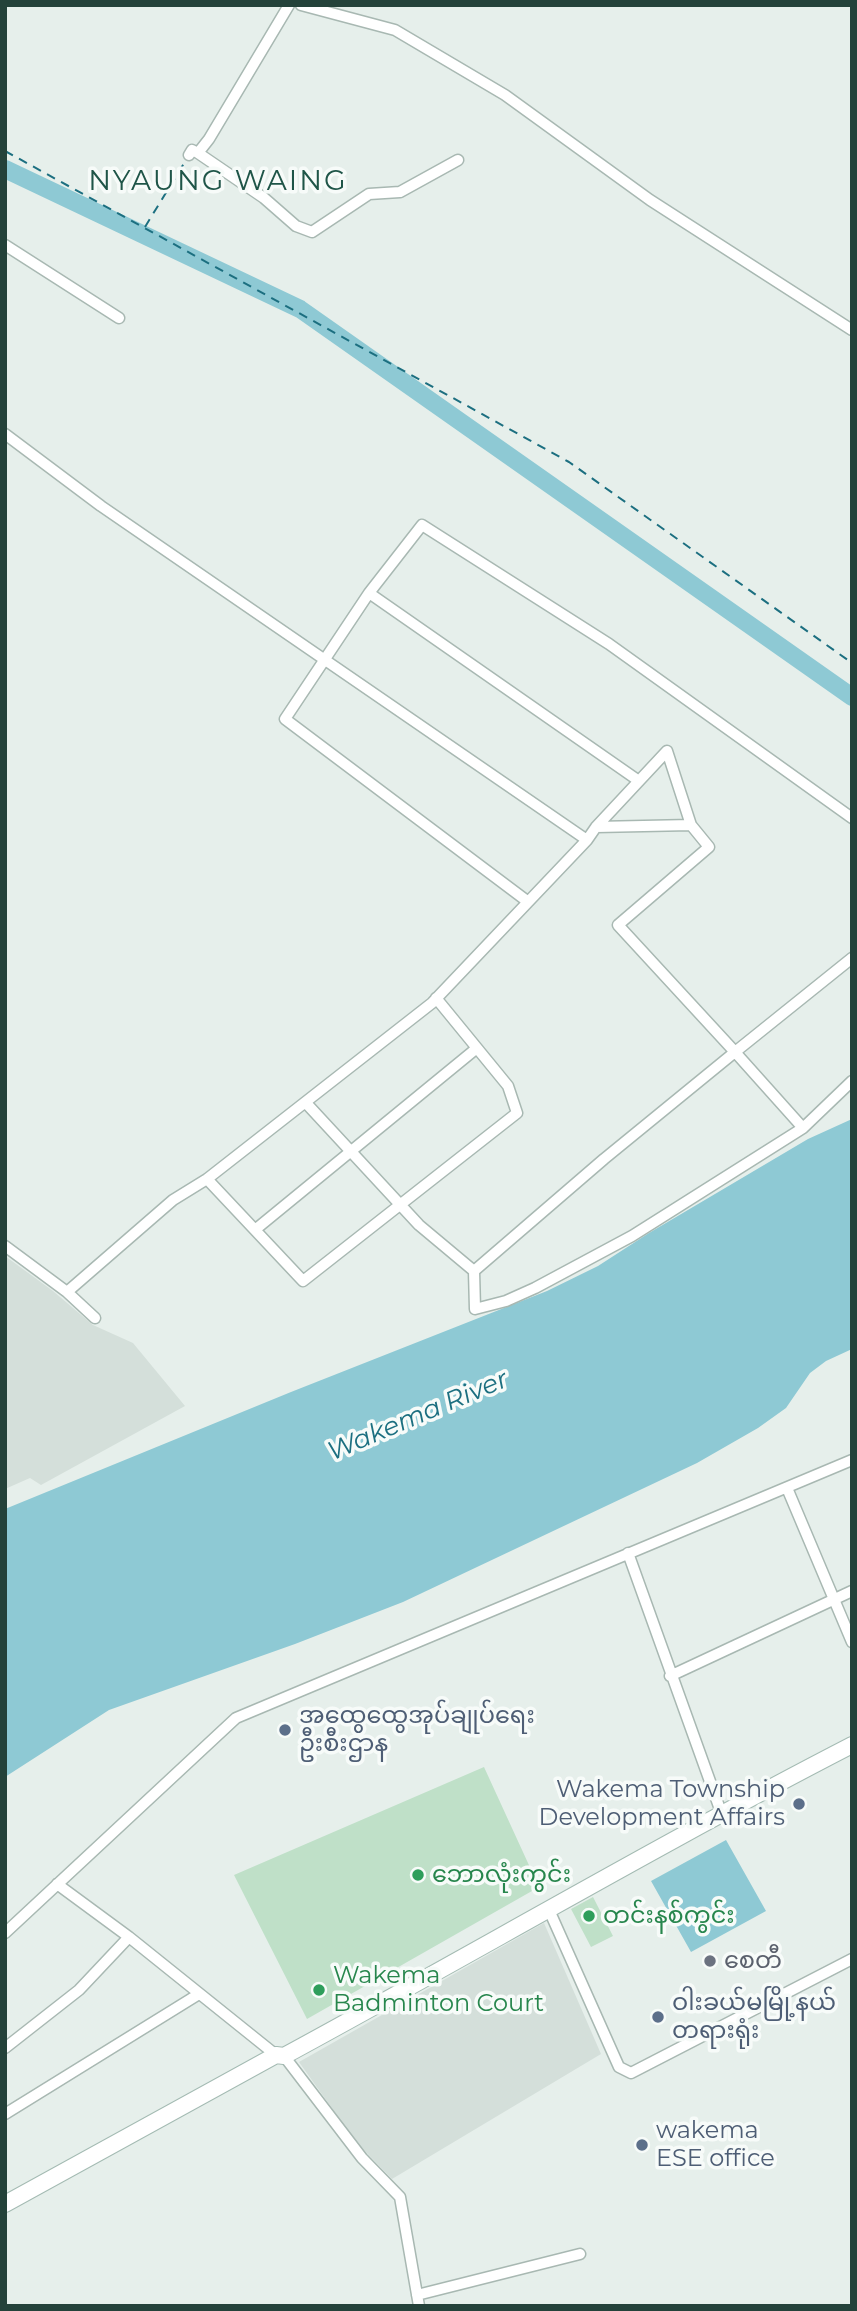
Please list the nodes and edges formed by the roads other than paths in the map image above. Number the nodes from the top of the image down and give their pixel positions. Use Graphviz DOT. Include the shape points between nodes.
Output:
graph roads {
  1 [pos="289,5"];
  2 [pos="300,5"];
  3 [pos="458,160"];
  4 [pos="5,245"];
  5 [pos="119,318"];
  6 [pos="852,330"];
  7 [pos="5,434"];
  8 [pos="369,593"];
  9 [pos="326,659"];
  10 [pos="639,781"];
  11 [pos="852,818"];
  12 [pos="691,825"];
  13 [pos="596,827"];
  14 [pos="587,840"];
  15 [pos="527,901"];
  16 [pos="852,958"];
  17 [pos="436,998"];
  18 [pos="477,1048"];
  19 [pos="735,1052"];
  20 [pos="852,1081"];
  21 [pos="306,1102"];
  22 [pos="803,1128"];
  23 [pos="351,1153"];
  24 [pos="207,1179"];
  25 [pos="400,1206"];
  26 [pos="256,1229"];
  27 [pos="5,1246"];
  28 [pos="474,1271"];
  29 [pos="67,1293"];
  30 [pos="95,1318"];
  31 [pos="852,1460"];
  32 [pos="787,1488"];
  33 [pos="628,1553"];
  34 [pos="852,1591"];
  35 [pos="833,1600"];
  36 [pos="852,1642"];
  37 [pos="670,1676"];
  38 [pos="852,1745"];
  39 [pos="722,1812"];
  40 [pos="57,1884"];
  41 [pos="549,1910"];
  42 [pos="5,1933"];
  43 [pos="129,1937"];
  44 [pos="852,1959"];
  45 [pos="199,1994"];
  46 [pos="5,2048"];
  47 [pos="280,2055"];
  48 [pos="5,2113"];
  49 [pos="5,2204"];
  50 [pos="580,2255"];
  51 [pos="418,2301"];
  1 -- 3 [label="street" via="193,154 264,198 296,226 312,232 369,194 400,192"];
  2 -- 6 [label="street" via="395,30 505,95 650,200"];
  4 -- 5 [label="street"];
  7 -- 9 [label="street" via="101,506"];
  8 -- 9 [label="street"];
  8 -- 10 [label="street"];
  8 -- 11 [label="street" via="422,525 609,644"];
  9 -- 14 [label="street"];
  9 -- 15 [label="street" via="285,719"];
  10 -- 12 [label="street" via="667,751"];
  10 -- 13 [label="street"];
  12 -- 13 [label="street"];
  12 -- 19 [label="street" via="709,847 618,925"];
  13 -- 14 [label="street"];
  14 -- 15 [label="street"];
  15 -- 17 [label="street"];
  16 -- 19 [label="street"];
  17 -- 18 [label="street"];
  17 -- 21 [label="street"];
  18 -- 23 [label="street"];
  18 -- 25 [label="street" via="508,1086 517,1113"];
  19 -- 22 [label="street"];
  19 -- 28 [label="street"];
  20 -- 22 [label="street"];
  21 -- 23 [label="street"];
  21 -- 24 [label="street"];
  22 -- 28 [label="street" via="632,1236 506,1301 475,1309"];
  23 -- 25 [label="street"];
  23 -- 26 [label="street"];
  24 -- 26 [label="street"];
  24 -- 29 [label="street" via="173,1200"];
  25 -- 26 [label="street" via="303,1281"];
  25 -- 28 [label="street"];
  27 -- 29 [label="street"];
  29 -- 30 [label="street"];
  31 -- 32 [label="street"];
  32 -- 33 [label="street"];
  32 -- 35 [label="street"];
  33 -- 37 [label="street"];
  33 -- 40 [label="street" via="236,1718"];
  34 -- 35 [label="street"];
  35 -- 36 [label="street"];
  35 -- 37 [label="street"];
  37 -- 39 [label="street"];
  38 -- 39 [label="street"];
  39 -- 41 [label="street"];
  40 -- 42 [label="street"];
  40 -- 43 [label="street"];
  41 -- 44 [label="street" via="620,2067 631,2073"];
  41 -- 47 [label="street"];
  43 -- 45 [label="street"];
  43 -- 46 [label="street" via="79,1990"];
  45 -- 47 [label="street"];
  45 -- 48 [label="street"];
  47 -- 49 [label="street"];
  47 -- 51 [label="street" via="362,2158 400,2197"];
  50 -- 51 [label="street"];
}
